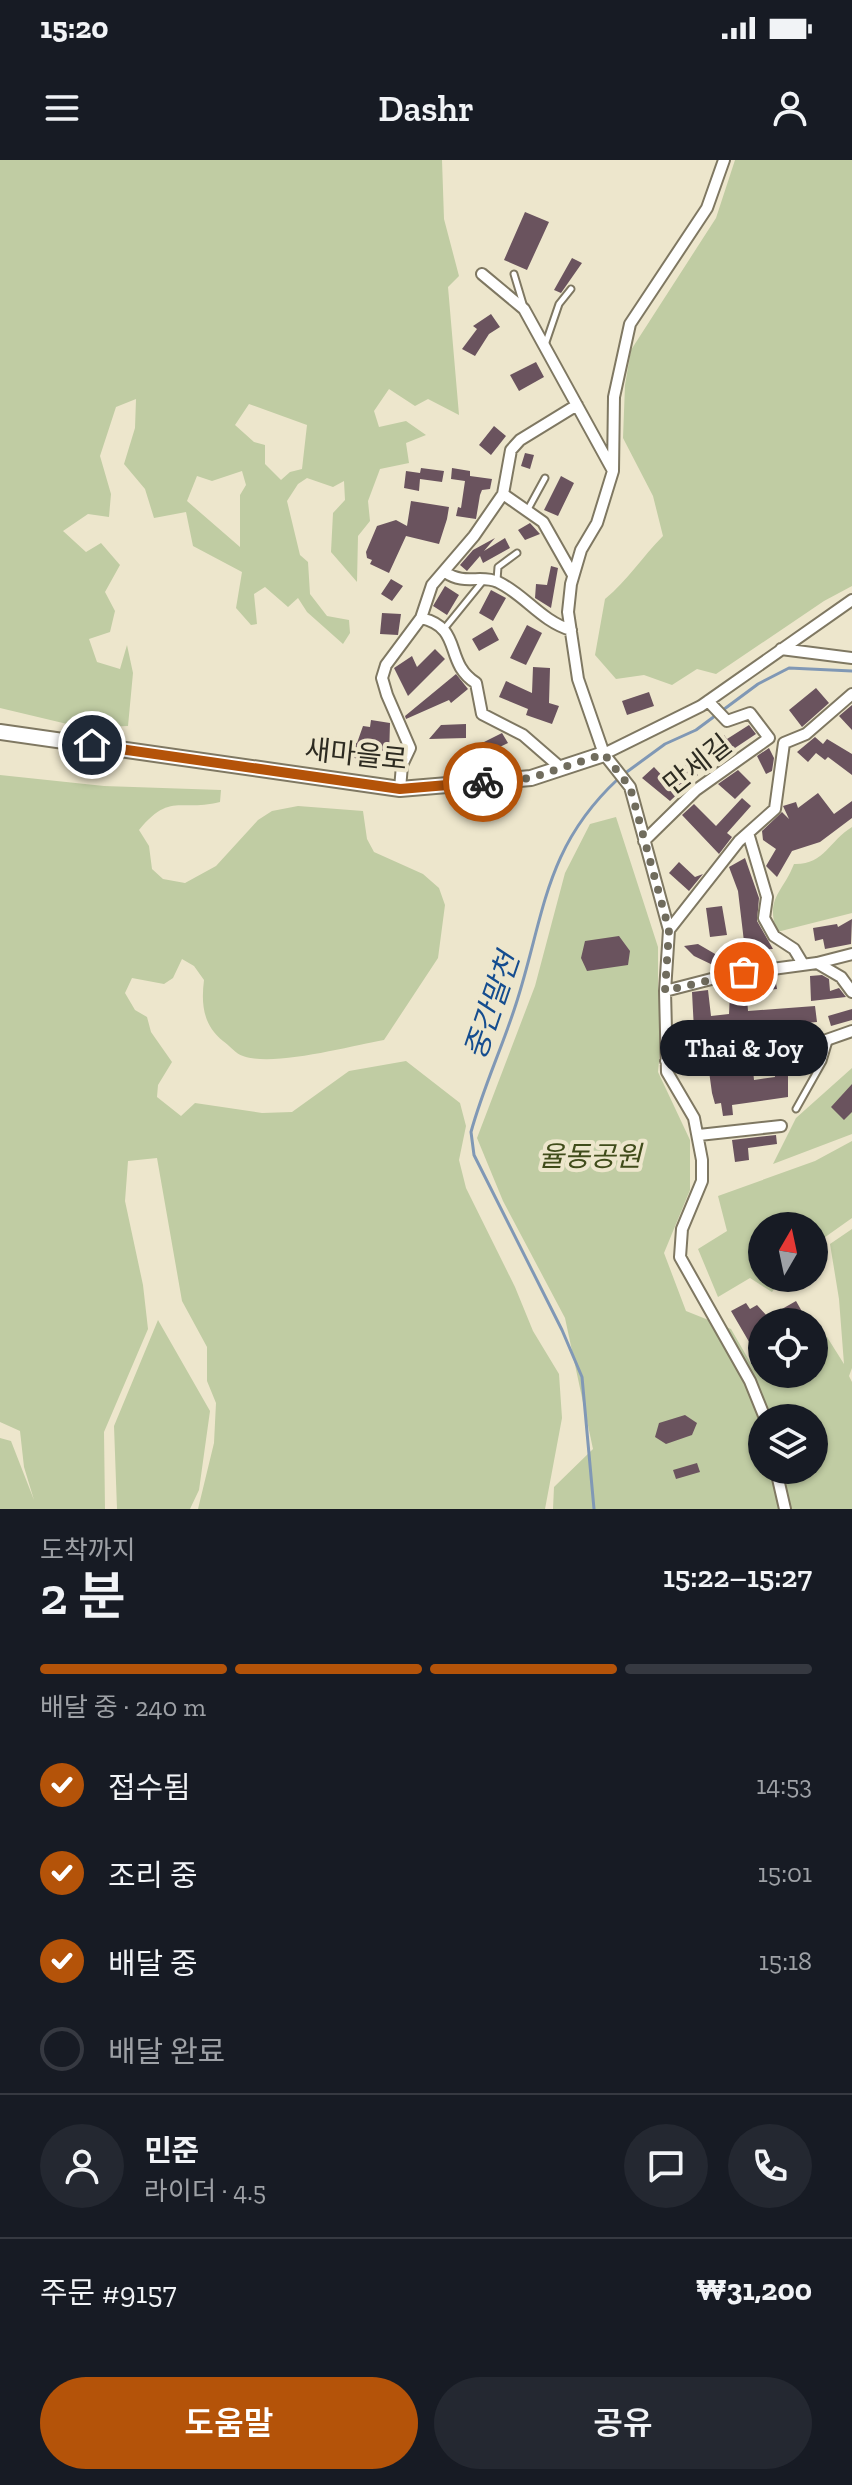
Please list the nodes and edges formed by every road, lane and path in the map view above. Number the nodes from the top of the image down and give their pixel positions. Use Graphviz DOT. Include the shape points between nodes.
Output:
graph roads {
  1 [pos="724,160"];
  2 [pos="482,274"];
  3 [pos="514,274"];
  4 [pos="571,289"];
  5 [pos="524,309"];
  6 [pos="544,346"];
  7 [pos="577,405"];
  8 [pos="613,471"];
  9 [pos="545,478"];
  10 [pos="503,494"];
  11 [pos="526,512"];
  12 [pos="517,553"];
  13 [pos="445,572"];
  14 [pos="573,575"];
  15 [pos="483,580"];
  16 [pos="497,581"];
  17 [pos="852,600"];
  18 [pos="421,618"];
  19 [pos="444,629"];
  20 [pos="571,630"];
  21 [pos="781,649"];
  22 [pos="852,658"];
  23 [pos="852,694"];
  24 [pos="712,704"];
  25 [pos="0,732"];
  26 [pos="769,738"];
  27 [pos="784,743"];
  28 [pos="604,754"];
  29 [pos="561,768"];
  30 [pos="400,789"];
  31 [pos="748,833"];
  32 [pos="644,841"];
  33 [pos="669,930"];
  34 [pos="852,954"];
  35 [pos="817,963"];
  36 [pos="803,964"];
  37 [pos="665,991"];
  38 [pos="852,992"];
  39 [pos="852,1031"];
  40 [pos="829,1040"];
  41 [pos="666,1061"];
  42 [pos="796,1109"];
  43 [pos="781,1126"];
  44 [pos="699,1135"];
  45 [pos="759,1404"];
  46 [pos="779,1484"];
  47 [pos="785,1509"];
  1 -- 8 [label="street" via="707,208 630,324 614,397"];
  2 -- 5 [label="street"];
  3 -- 5 [label="lane"];
  4 -- 6 [label="lane" via="559,304"];
  5 -- 6 [label="street"];
  6 -- 7 [label="street"];
  7 -- 8 [label="street"];
  7 -- 10 [label="street" via="511,450"];
  8 -- 14 [label="street"];
  9 -- 11 [label="lane"];
  10 -- 11 [label="street"];
  10 -- 13 [label="street"];
  11 -- 14 [label="street" via="543,522"];
  12 -- 16 [label="lane" via="498,567"];
  13 -- 15 [label="street" via="457,580"];
  13 -- 18 [label="street" via="432,585"];
  14 -- 20 [label="street"];
  15 -- 16 [label="street"];
  15 -- 19 [label="lane"];
  16 -- 20 [label="street" via="554,625"];
  17 -- 21 [label="street, 새마을로"];
  18 -- 19 [label="street"];
  18 -- 30 [label="street" via="382,678 410,748"];
  19 -- 29 [label="street" via="456,664 476,683 482,714 523,735"];
  20 -- 28 [label="street" via="578,679"];
  21 -- 22 [label="street"];
  21 -- 24 [label="street, 새마을로"];
  23 -- 27 [label="street" via="806,734"];
  24 -- 26 [label="street" via="725,719 750,713"];
  24 -- 28 [label="street, 새마을로"];
  25 -- 30 [label="street, 새마을로"];
  26 -- 27 [label="street, 만세길"];
  26 -- 32 [label="street, 만세길" via="696,790"];
  27 -- 31 [label="street" via="775,809"];
  28 -- 29 [label="street, 새마을로"];
  28 -- 32 [label="street" via="628,783"];
  29 -- 30 [label="street, 새마을로" via="531,778"];
  31 -- 33 [label="street"];
  31 -- 36 [label="street" via="767,897 764,918 774,936 794,949"];
  32 -- 33 [label="street"];
  33 -- 37 [label="street"];
  34 -- 35 [label="street"];
  35 -- 36 [label="street"];
  35 -- 38 [label="street" via="841,977"];
  36 -- 37 [label="street"];
  37 -- 41 [label="street"];
  39 -- 40 [label="street"];
  40 -- 41 [label="street"];
  40 -- 42 [label="lane"];
  41 -- 44 [label="street"];
  43 -- 44 [label="street"];
  44 -- 45 [label="street" via="702,1181 682,1229 680,1257"];
  46 -- 47 [label="street"];
}
